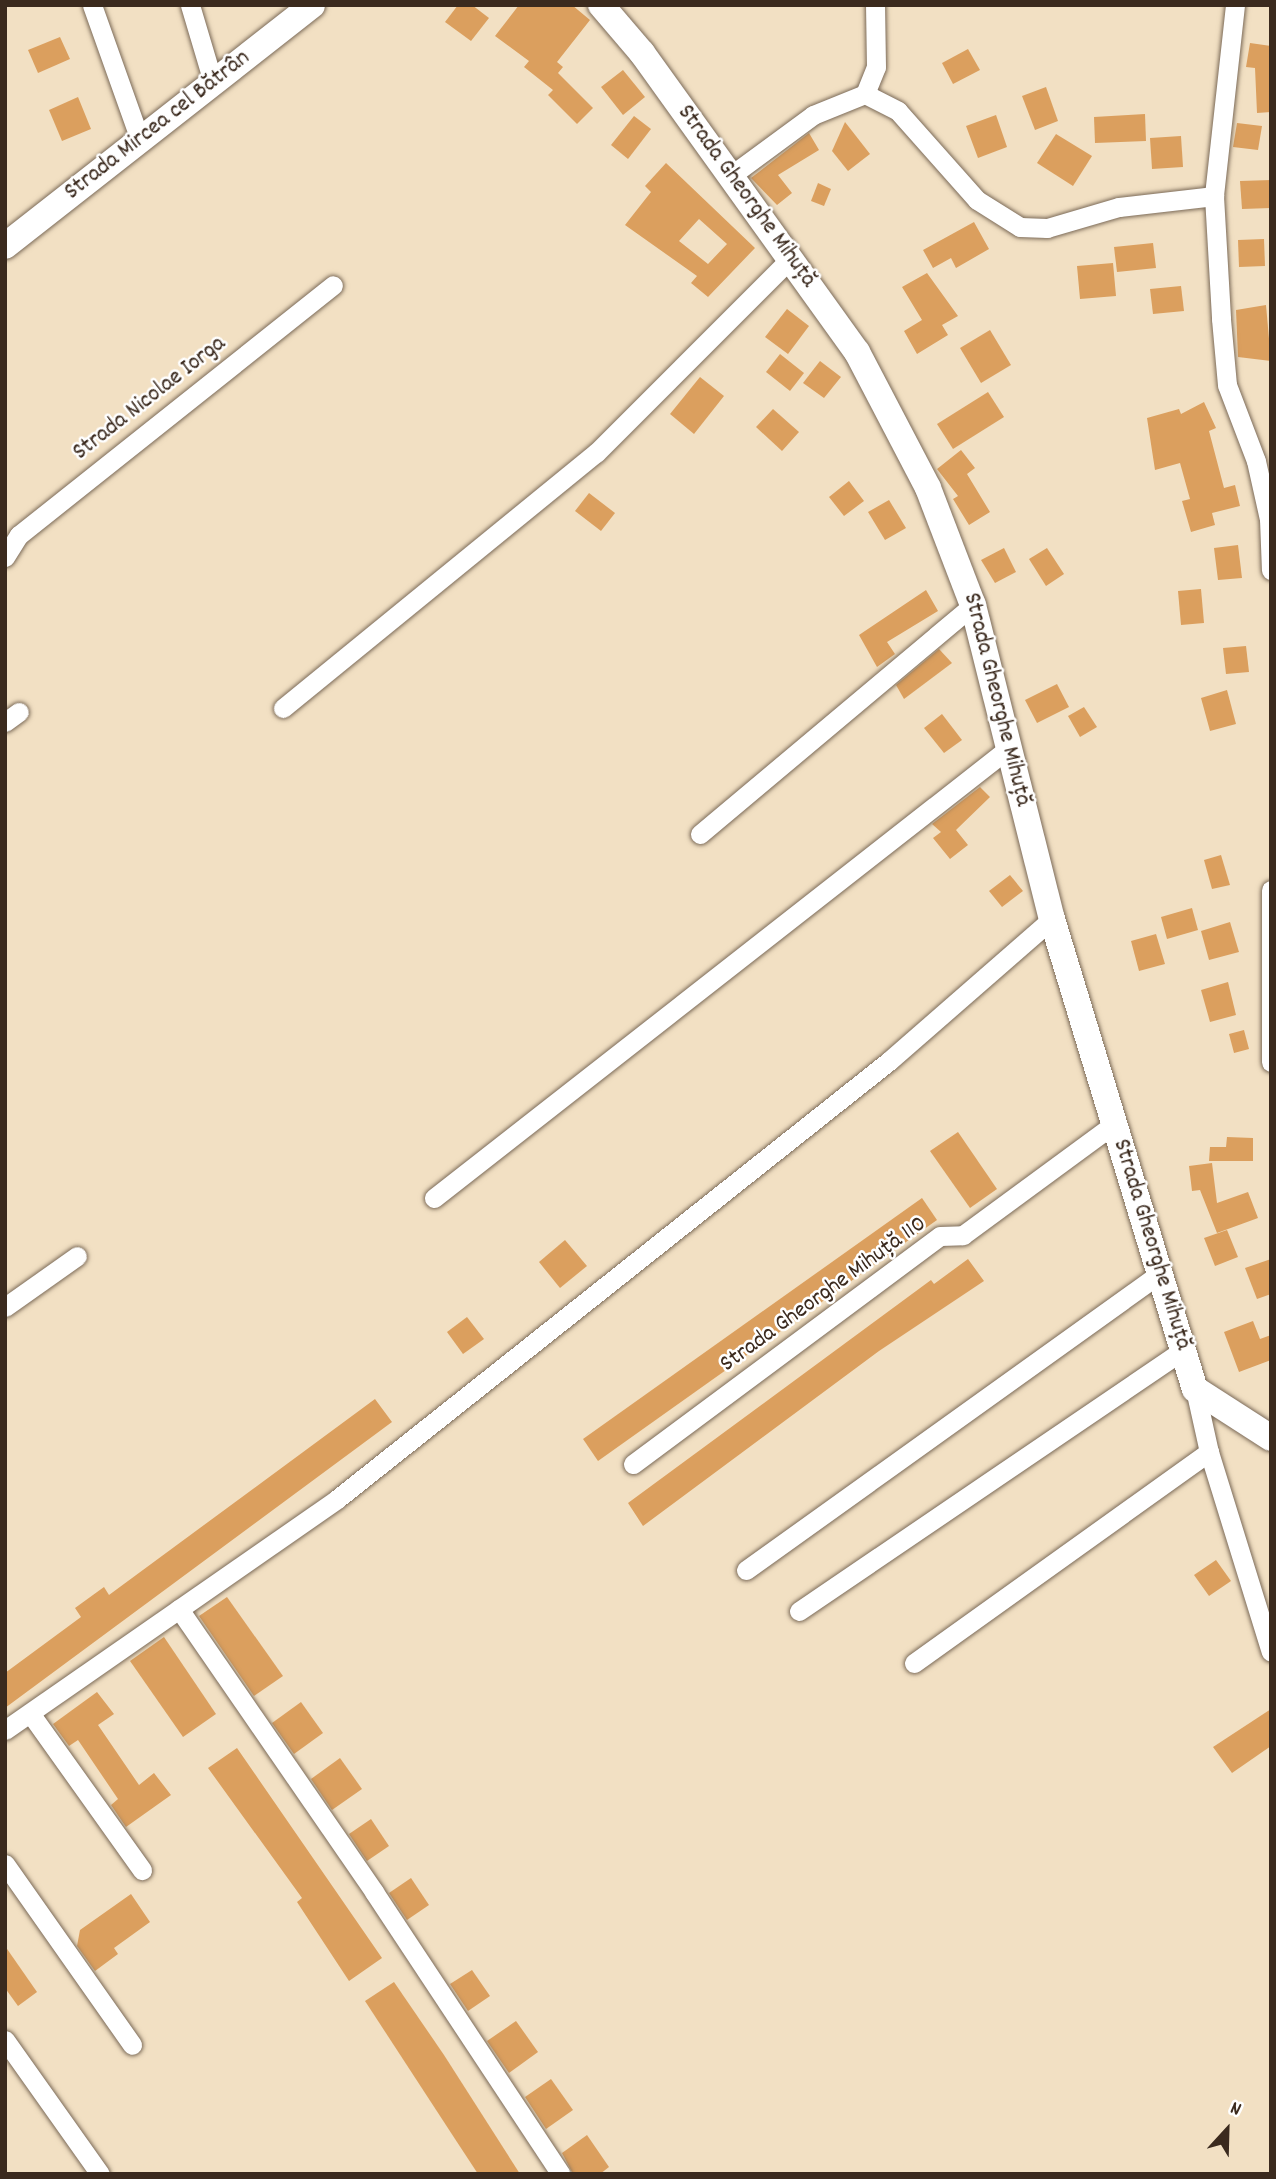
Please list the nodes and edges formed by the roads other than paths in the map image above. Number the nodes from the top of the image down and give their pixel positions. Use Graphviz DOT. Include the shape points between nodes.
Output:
graph roads {
  1 [pos="92,5"];
  2 [pos="190,5"];
  3 [pos="312,5"];
  4 [pos="601,5"];
  5 [pos="875,5"];
  6 [pos="1235,5"];
  7 [pos="213,82"];
  8 [pos="865,94"];
  9 [pos="140,140"];
  10 [pos="729,177"];
  11 [pos="1214,196"];
  12 [pos="5,246"];
  13 [pos="790,259"];
  14 [pos="333,285"];
  15 [pos="5,557"];
  16 [pos="1271,570"];
  17 [pos="973,605"];
  18 [pos="283,708"];
  19 [pos="1009,748"];
  20 [pos="700,834"];
  21 [pos="1271,890"];
  22 [pos="1052,919"];
  23 [pos="1271,1062"];
  24 [pos="1115,1124"];
  25 [pos="434,1198"];
  26 [pos="77,1256"];
  27 [pos="1162,1272"];
  28 [pos="5,1307"];
  29 [pos="1184,1349"];
  30 [pos="1195,1389"];
  31 [pos="1271,1438"];
  32 [pos="1209,1452"];
  33 [pos="633,1464"];
  34 [pos="746,1570"];
  35 [pos="179,1609"];
  36 [pos="799,1611"];
  37 [pos="1271,1652"];
  38 [pos="914,1663"];
  39 [pos="30,1713"];
  40 [pos="5,1730"];
  41 [pos="5,1864"];
  42 [pos="142,1870"];
  43 [pos="5,2040"];
  44 [pos="132,2045"];
  45 [pos="100,2174"];
  46 [pos="561,2174"];
  1 -- 9 [label="street"];
  2 -- 7 [label="street"];
  3 -- 7 [label="street, Strada Mircea cel Bătrân"];
  4 -- 10 [label="street, Strada Gheorghe Mihuță" via="642,53"];
  5 -- 8 [label="street" via="876,67"];
  6 -- 11 [label="street"];
  7 -- 9 [label="street, Strada Mircea cel Bătrân"];
  8 -- 10 [label="street" via="813,115"];
  8 -- 11 [label="street" via="898,111 977,200 1020,227 1047,228 1119,207"];
  9 -- 12 [label="street, Strada Mircea cel Bătrân"];
  10 -- 13 [label="street, Strada Gheorghe Mihuță"];
  11 -- 16 [label="street" via="1227,386 1256,461 1269,519"];
  13 -- 17 [label="street, Strada Gheorghe Mihuță" via="869,373 928,488"];
  13 -- 18 [label="street" via="596,453"];
  14 -- 15 [label="street, Strada Nicolae Iorga" via="19,535"];
  17 -- 19 [label="street, Strada Gheorghe Mihuță"];
  17 -- 20 [label="street"];
  19 -- 22 [label="street, Strada Gheorghe Mihuță"];
  19 -- 25 [label="street"];
  21 -- 23 [label="street"];
  22 -- 24 [label="street, Strada Gheorghe Mihuță"];
  22 -- 35 [label="street" via="889,1061 337,1499"];
  24 -- 27 [label="street, Strada Gheorghe Mihuță"];
  24 -- 33 [label="street, Strada Gheorghe Mihuță 110" via="963,1234 940,1236"];
  26 -- 28 [label="street"];
  27 -- 29 [label="street, Strada Gheorghe Mihuță"];
  27 -- 34 [label="street"];
  29 -- 30 [label="street, Strada Gheorghe Mihuță"];
  29 -- 36 [label="street"];
  30 -- 31 [label="street"];
  30 -- 32 [label="street"];
  32 -- 37 [label="street"];
  32 -- 38 [label="street"];
  35 -- 39 [label="street"];
  35 -- 46 [label="street"];
  39 -- 40 [label="street"];
  39 -- 42 [label="street"];
  41 -- 44 [label="street"];
  43 -- 45 [label="street"];
}
